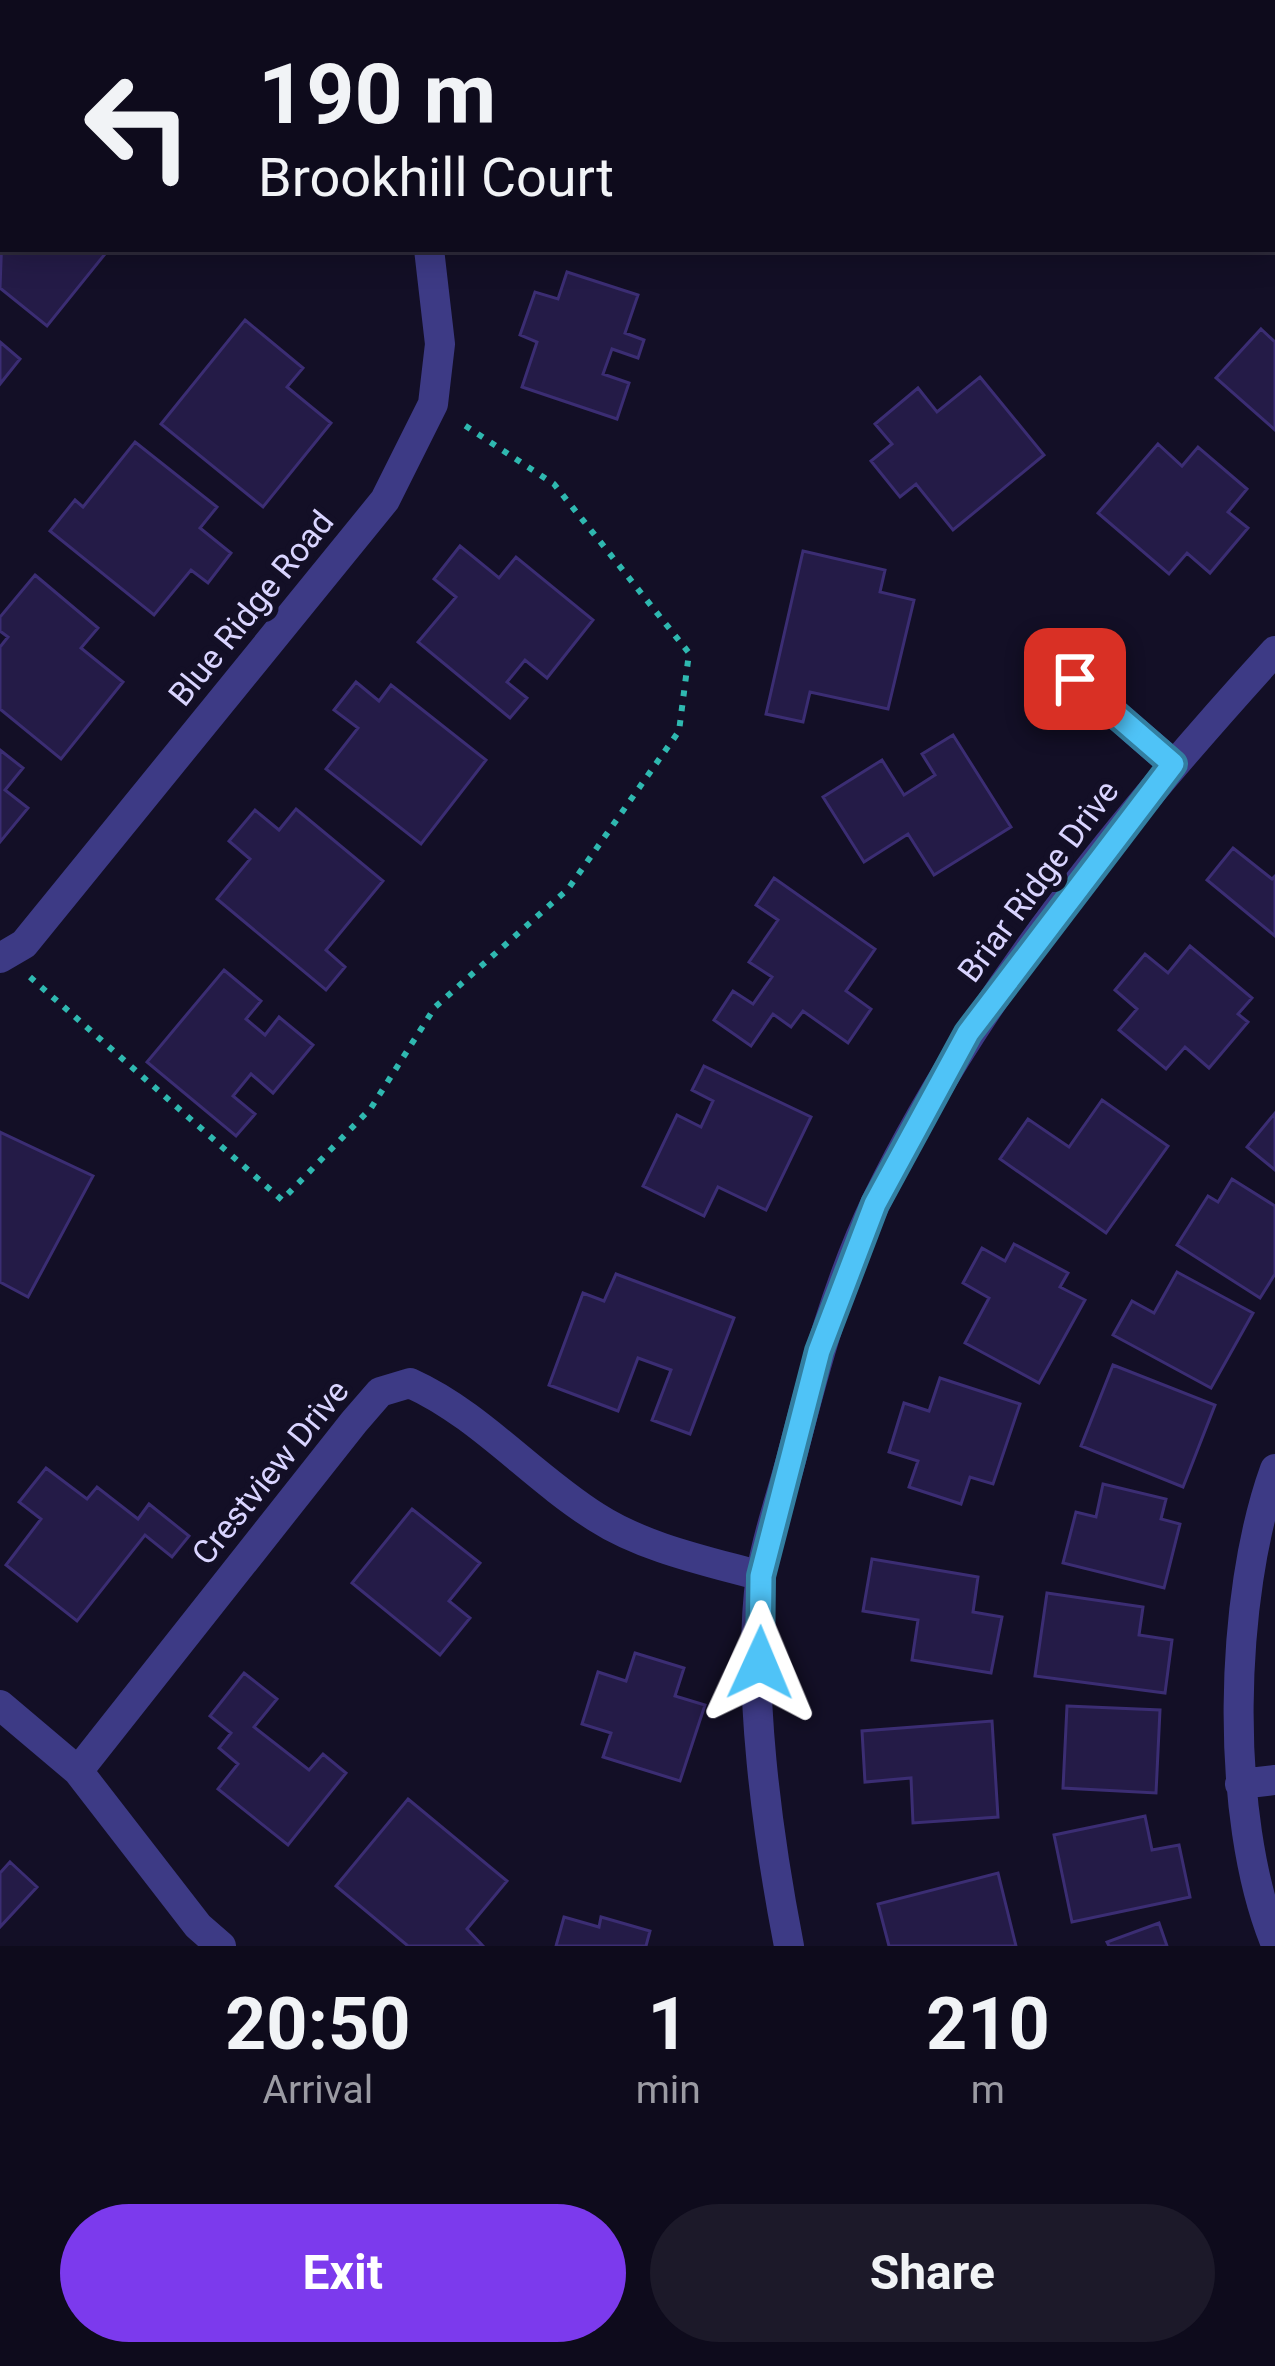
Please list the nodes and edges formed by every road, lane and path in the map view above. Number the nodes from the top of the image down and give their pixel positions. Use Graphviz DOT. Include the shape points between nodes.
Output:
graph roads {
  1 [pos="429,252"];
  2 [pos="433,404"];
  3 [pos="1275,651"];
  4 [pos="1075,679"];
  5 [pos="1173,764"];
  6 [pos="3,957"];
  7 [pos="1275,1469"];
  8 [pos="761,1576"];
  9 [pos="0,1705"];
  10 [pos="78,1771"];
  11 [pos="1275,1780"];
  12 [pos="1240,1784"];
  13 [pos="1275,1942"];
  14 [pos="221,1946"];
  15 [pos="790,1946"];
  1 -- 2 [label="street, Blue Ridge Road" via="440,344"];
  2 -- 6 [label="street, Blue Ridge Road" via="385,500 24,944"];
  2 -- 6 [label="path" via="554,484 689,653 679,731 568,889 435,1006 371,1108 282,1199"];
  3 -- 5 [label="street, Briar Ridge Drive"];
  4 -- 5 [label="street"];
  5 -- 8 [label="street, Briar Ridge Drive" via="968,1033 875,1204 819,1351"];
  7 -- 12 [label="street" via="1243,1610"];
  8 -- 10 [label="street, Crestview Drive" via="600,1520 446,1399 410,1383 380,1392 354,1422"];
  8 -- 15 [label="street, Briar Ridge Drive" via="759,1707 772,1858"];
  9 -- 10 [label="street"];
  10 -- 14 [label="street"];
  11 -- 12 [label="street"];
  12 -- 13 [label="street"];
}
